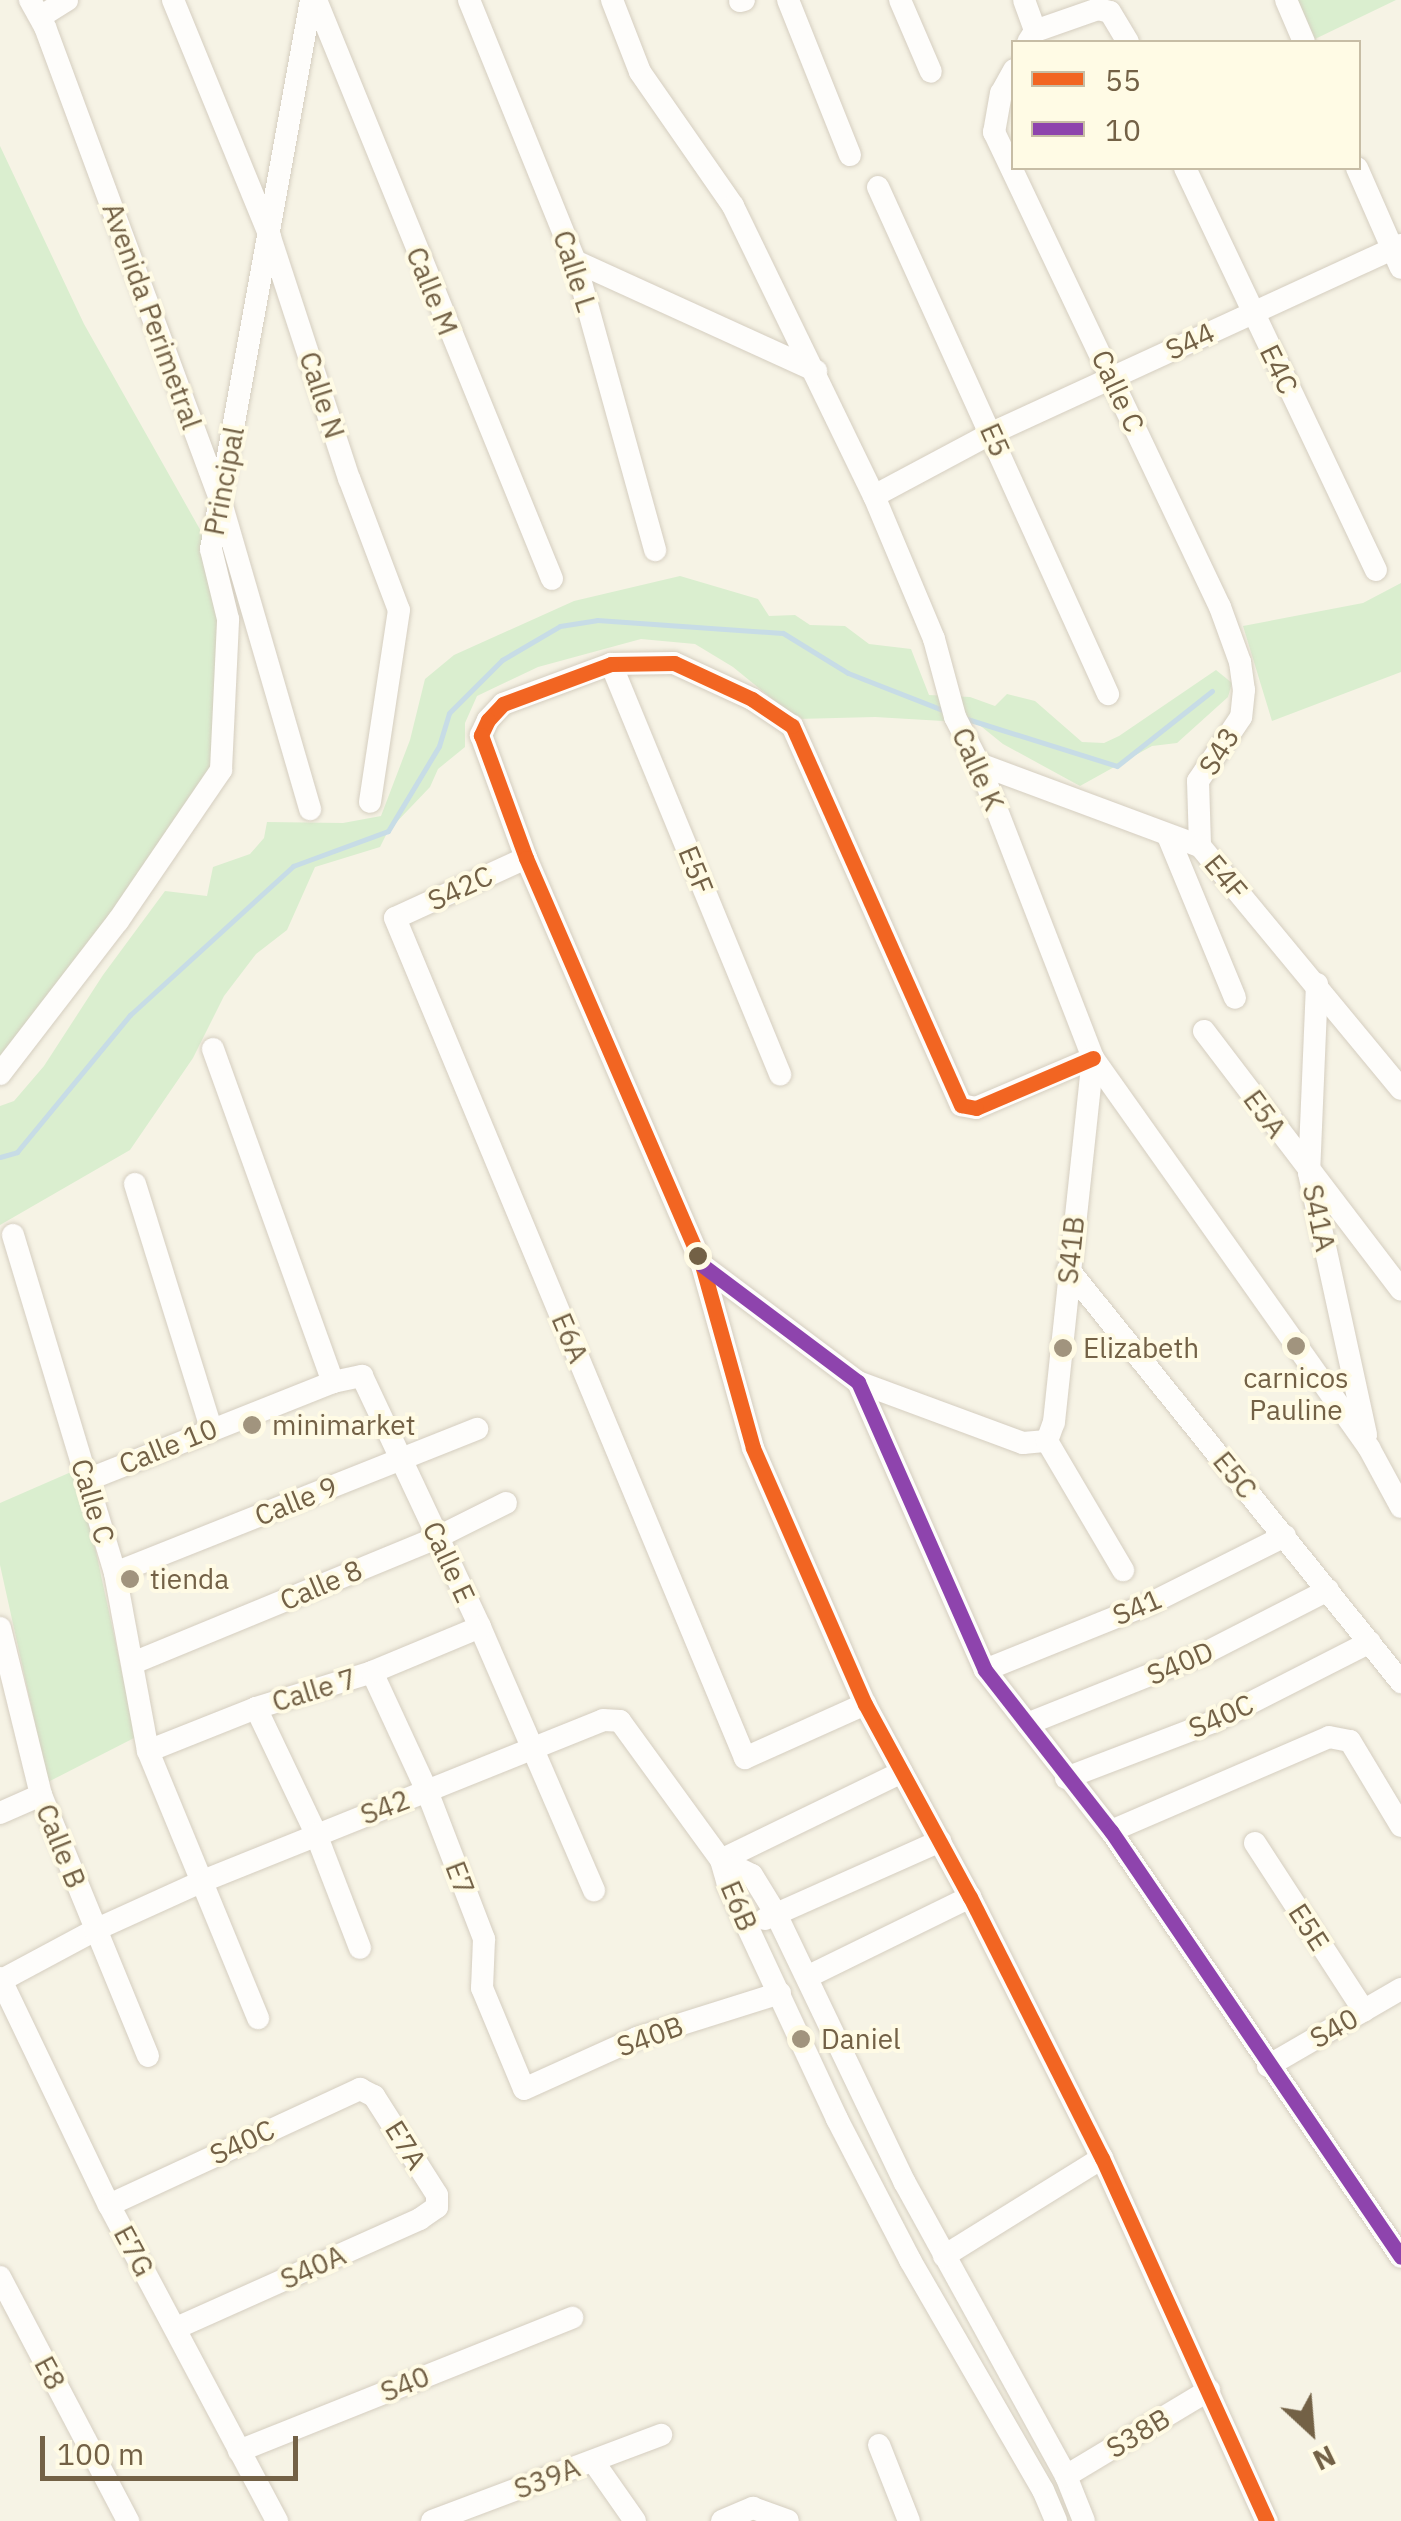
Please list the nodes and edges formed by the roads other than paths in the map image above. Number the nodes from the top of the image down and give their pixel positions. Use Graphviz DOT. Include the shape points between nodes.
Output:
graph roads {
  1 [pos="67,0"];
  2 [pos="173,0"];
  3 [pos="313,0"];
  4 [pos="469,0"];
  5 [pos="612,0"];
  6 [pos="788,0"];
  7 [pos="900,0"];
  8 [pos="1024,0"];
  9 [pos="1286,0"];
  10 [pos="35,8"];
  11 [pos="1032,37"];
  12 [pos="1127,40"];
  13 [pos="1303,40"];
  14 [pos="930,72"];
  15 [pos="1011,76"];
  16 [pos="850,155"];
  17 [pos="1011,168"];
  18 [pos="1012,170"];
  19 [pos="1187,170"];
  20 [pos="1359,170"];
  21 [pos="878,187"];
  22 [pos="270,238"];
  23 [pos="1398,254"];
  24 [pos="575,261"];
  25 [pos="1252,312"];
  26 [pos="816,371"];
  27 [pos="1111,377"];
  28 [pos="992,433"];
  29 [pos="874,496"];
  30 [pos="220,499"];
  31 [pos="656,550"];
  32 [pos="1376,570"];
  33 [pos="552,580"];
  34 [pos="611,664"];
  35 [pos="1108,694"];
  36 [pos="1241,717"];
  37 [pos="979,764"];
  38 [pos="370,802"];
  39 [pos="310,809"];
  40 [pos="1168,836"];
  41 [pos="1200,846"];
  42 [pos="526,858"];
  43 [pos="394,918"];
  44 [pos="1317,984"];
  45 [pos="1234,998"];
  46 [pos="1204,1031"];
  47 [pos="213,1050"];
  48 [pos="1093,1058"];
  49 [pos="0,1074"];
  50 [pos="780,1075"];
  51 [pos="1401,1089"];
  52 [pos="1309,1173"];
  53 [pos="135,1184"];
  54 [pos="13,1236"];
  55 [pos="702,1265"];
  56 [pos="1068,1270"];
  57 [pos="1401,1290"];
  58 [pos="362,1376"];
  59 [pos="333,1382"];
  60 [pos="858,1382"];
  61 [pos="211,1428"];
  62 [pos="476,1429"];
  63 [pos="1047,1441"];
  64 [pos="1369,1448"];
  65 [pos="400,1460"];
  66 [pos="86,1480"];
  67 [pos="506,1502"];
  68 [pos="1401,1507"];
  69 [pos="438,1536"];
  70 [pos="1284,1536"];
  71 [pos="1124,1570"];
  72 [pos="116,1573"];
  73 [pos="1328,1590"];
  74 [pos="0,1628"];
  75 [pos="480,1628"];
  76 [pos="1370,1642"];
  77 [pos="134,1663"];
  78 [pos="986,1670"];
  79 [pos="372,1672"];
  80 [pos="1401,1682"];
  81 [pos="864,1704"];
  82 [pos="256,1708"];
  83 [pos="1027,1724"];
  84 [pos="148,1750"];
  85 [pos="532,1750"];
  86 [pos="902,1772"];
  87 [pos="1066,1778"];
  88 [pos="427,1791"];
  89 [pos="41,1796"];
  90 [pos="0,1813"];
  91 [pos="1401,1826"];
  92 [pos="1111,1831"];
  93 [pos="316,1834"];
  94 [pos="940,1841"];
  95 [pos="1255,1843"];
  96 [pos="721,1860"];
  97 [pos="203,1880"];
  98 [pos="594,1890"];
  99 [pos="970,1897"];
  100 [pos="776,1914"];
  101 [pos="747,1927"];
  102 [pos="95,1930"];
  103 [pos="360,1948"];
  104 [pos="807,1977"];
  105 [pos="0,1980"];
  106 [pos="1401,1989"];
  107 [pos="780,1993"];
  108 [pos="1364,2010"];
  109 [pos="258,2018"];
  110 [pos="148,2056"];
  111 [pos="1268,2066"];
  112 [pos="524,2089"];
  113 [pos="374,2096"];
  114 [pos="1102,2158"];
  115 [pos="905,2183"];
  116 [pos="437,2196"];
  117 [pos="879,2197"];
  118 [pos="109,2205"];
  119 [pos="944,2256"];
  120 [pos="1401,2257"];
  121 [pos="0,2278"];
  122 [pos="572,2318"];
  123 [pos="176,2328"];
  124 [pos="1209,2390"];
  125 [pos="661,2435"];
  126 [pos="879,2445"];
  127 [pos="239,2451"];
  128 [pos="593,2461"];
  129 [pos="1066,2476"];
  130 [pos="128,2521"];
  131 [pos="277,2521"];
  132 [pos="432,2521"];
  133 [pos="635,2521"];
  134 [pos="722,2521"];
  135 [pos="788,2521"];
  136 [pos="909,2521"];
  137 [pos="1056,2521"];
  138 [pos="1084,2521"];
  139 [pos="1266,2521"];
  1 -- 10 [label="street"];
  2 -- 22 [label="street, Calle N"];
  3 -- 22 [label="street, Principal"];
  3 -- 33 [label="street, Calle M"];
  4 -- 24 [label="street, Calle L"];
  5 -- 26 [label="street, Calle K" via="640,72 733,206"];
  6 -- 16 [label="street"];
  7 -- 14 [label="street"];
  8 -- 11 [label="street"];
  9 -- 13 [label="street"];
  10 -- 30 [label="street, Avenida Perimetral"];
  11 -- 12 [label="street" via="1098,9 1110,12"];
  15 -- 17 [label="street, Calle C" via="994,132"];
  18 -- 27 [label="street, Calle C"];
  19 -- 25 [label="street, E4C"];
  20 -- 23 [label="street"];
  21 -- 28 [label="street, E5"];
  22 -- 30 [label="street, Principal"];
  22 -- 38 [label="street, Calle N" via="400,610"];
  23 -- 25 [label="street, S44"];
  24 -- 26 [label="street"];
  24 -- 31 [label="street, Calle L"];
  25 -- 27 [label="street, S44"];
  25 -- 32 [label="street, E4C"];
  26 -- 29 [label="street, Calle K"];
  27 -- 28 [label="street, S44"];
  27 -- 36 [label="street, Calle C" via="1220,608 1240,662"];
  28 -- 29 [label="street, S44"];
  28 -- 35 [label="street, E5"];
  29 -- 37 [label="street, Calle K" via="934,639 955,717"];
  30 -- 39 [label="street, Avenida Perimetral"];
  30 -- 49 [label="street, Principal" via="211,548 228,619 222,770 118,922"];
  34 -- 42 [label="street" via="503,704 481,735"];
  34 -- 48 [label="street" via="674,663 792,726 961,1105 976,1108"];
  34 -- 50 [label="street, E5F"];
  36 -- 41 [label="street, S43" via="1198,781"];
  37 -- 40 [label="street, E4F"];
  37 -- 48 [label="street, Calle K"];
  40 -- 41 [label="street, E4F"];
  40 -- 45 [label="street"];
  41 -- 44 [label="street, E4F"];
  42 -- 43 [label="street, S42C"];
  42 -- 55 [label="street"];
  43 -- 81 [label="street, E6A" via="745,1758"];
  44 -- 51 [label="street, E4F"];
  44 -- 52 [label="street, S41A"];
  46 -- 52 [label="street, E5A"];
  47 -- 59 [label="street"];
  48 -- 56 [label="street, S41B"];
  48 -- 64 [label="street, Calle K"];
  52 -- 57 [label="street, E5A"];
  52 -- 64 [label="street, S41A"];
  53 -- 61 [label="street"];
  54 -- 66 [label="street, Calle C"];
  55 -- 60 [label="street"];
  55 -- 81 [label="street" via="753,1448"];
  56 -- 63 [label="street, S41B"];
  56 -- 70 [label="street, E5C"];
  58 -- 59 [label="street, Calle 10"];
  58 -- 65 [label="street, Calle E"];
  59 -- 61 [label="street, Calle 10"];
  60 -- 63 [label="street" via="1023,1443"];
  60 -- 78 [label="street"];
  61 -- 66 [label="street, Calle 10"];
  62 -- 65 [label="street, Calle 9"];
  63 -- 71 [label="street"];
  64 -- 68 [label="street, Calle K"];
  65 -- 69 [label="street, Calle E"];
  65 -- 72 [label="street, Calle 9"];
  66 -- 72 [label="street, Calle C"];
  67 -- 69 [label="street, Calle 8"];
  69 -- 75 [label="street, Calle E"];
  69 -- 77 [label="street, Calle 8"];
  70 -- 73 [label="street, E5C"];
  70 -- 78 [label="street, S41" via="1151,1603"];
  72 -- 77 [label="street, Calle C"];
  73 -- 76 [label="street, E5C"];
  73 -- 83 [label="street, S40D" via="1207,1652"];
  74 -- 89 [label="street, Calle B"];
  75 -- 79 [label="street, Calle 7"];
  75 -- 85 [label="street, Calle E"];
  76 -- 80 [label="street, E5C"];
  76 -- 87 [label="street, S40C" via="1213,1722"];
  77 -- 84 [label="street, Calle C"];
  78 -- 83 [label="street"];
  79 -- 82 [label="street, Calle 7"];
  79 -- 88 [label="street, E7"];
  81 -- 86 [label="street"];
  82 -- 84 [label="street, Calle 7"];
  82 -- 93 [label="street"];
  83 -- 87 [label="street"];
  84 -- 97 [label="street, Calle C"];
  85 -- 88 [label="street, S42"];
  85 -- 96 [label="street, S42" via="602,1720 620,1721"];
  85 -- 98 [label="street, Calle E"];
  86 -- 94 [label="street"];
  86 -- 96 [label="street"];
  87 -- 92 [label="street"];
  88 -- 93 [label="street, S42"];
  88 -- 112 [label="street, E7" via="486,1944 483,1992"];
  89 -- 90 [label="street"];
  89 -- 102 [label="street, Calle B"];
  91 -- 92 [label="street" via="1350,1741 1328,1737"];
  92 -- 111 [label="street"];
  93 -- 97 [label="street, S42"];
  93 -- 103 [label="street"];
  94 -- 99 [label="street"];
  94 -- 100 [label="street"];
  95 -- 108 [label="street, E5E"];
  96 -- 100 [label="street, E6B" via="752,1875"];
  96 -- 101 [label="street, E6B"];
  97 -- 102 [label="street, S42"];
  97 -- 109 [label="street, Calle C"];
  99 -- 104 [label="street"];
  99 -- 114 [label="street"];
  100 -- 101 [label="street"];
  100 -- 104 [label="street, E6B"];
  101 -- 107 [label="street, E6B"];
  102 -- 105 [label="street, S42"];
  102 -- 110 [label="street, Calle B"];
  104 -- 115 [label="street, E6B"];
  105 -- 118 [label="street, E7G"];
  106 -- 108 [label="street, S40"];
  107 -- 112 [label="street, S40B" via="637,2038"];
  107 -- 117 [label="street, E6B"];
  108 -- 111 [label="street, S40"];
  111 -- 120 [label="street"];
  113 -- 116 [label="street, E7A"];
  113 -- 118 [label="street, S40C" via="352,2090"];
  114 -- 119 [label="street"];
  114 -- 124 [label="street"];
  115 -- 117 [label="street"];
  115 -- 119 [label="street, E6B"];
  116 -- 123 [label="street, S40A" via="437,2206 420,2219"];
  117 -- 137 [label="street, E6B"];
  118 -- 123 [label="street, E7G"];
  119 -- 129 [label="street, E6B"];
  121 -- 130 [label="street, E8"];
  122 -- 127 [label="street, S40"];
  123 -- 127 [label="street, E7G"];
  124 -- 129 [label="street, S38B"];
  124 -- 139 [label="street"];
  125 -- 128 [label="street, S39A"];
  126 -- 136 [label="street"];
  127 -- 131 [label="street, E7G"];
  128 -- 132 [label="street, S39A"];
  128 -- 133 [label="street"];
  129 -- 138 [label="street, E6B"];
  134 -- 135 [label="street" via="753,2508"];
}
